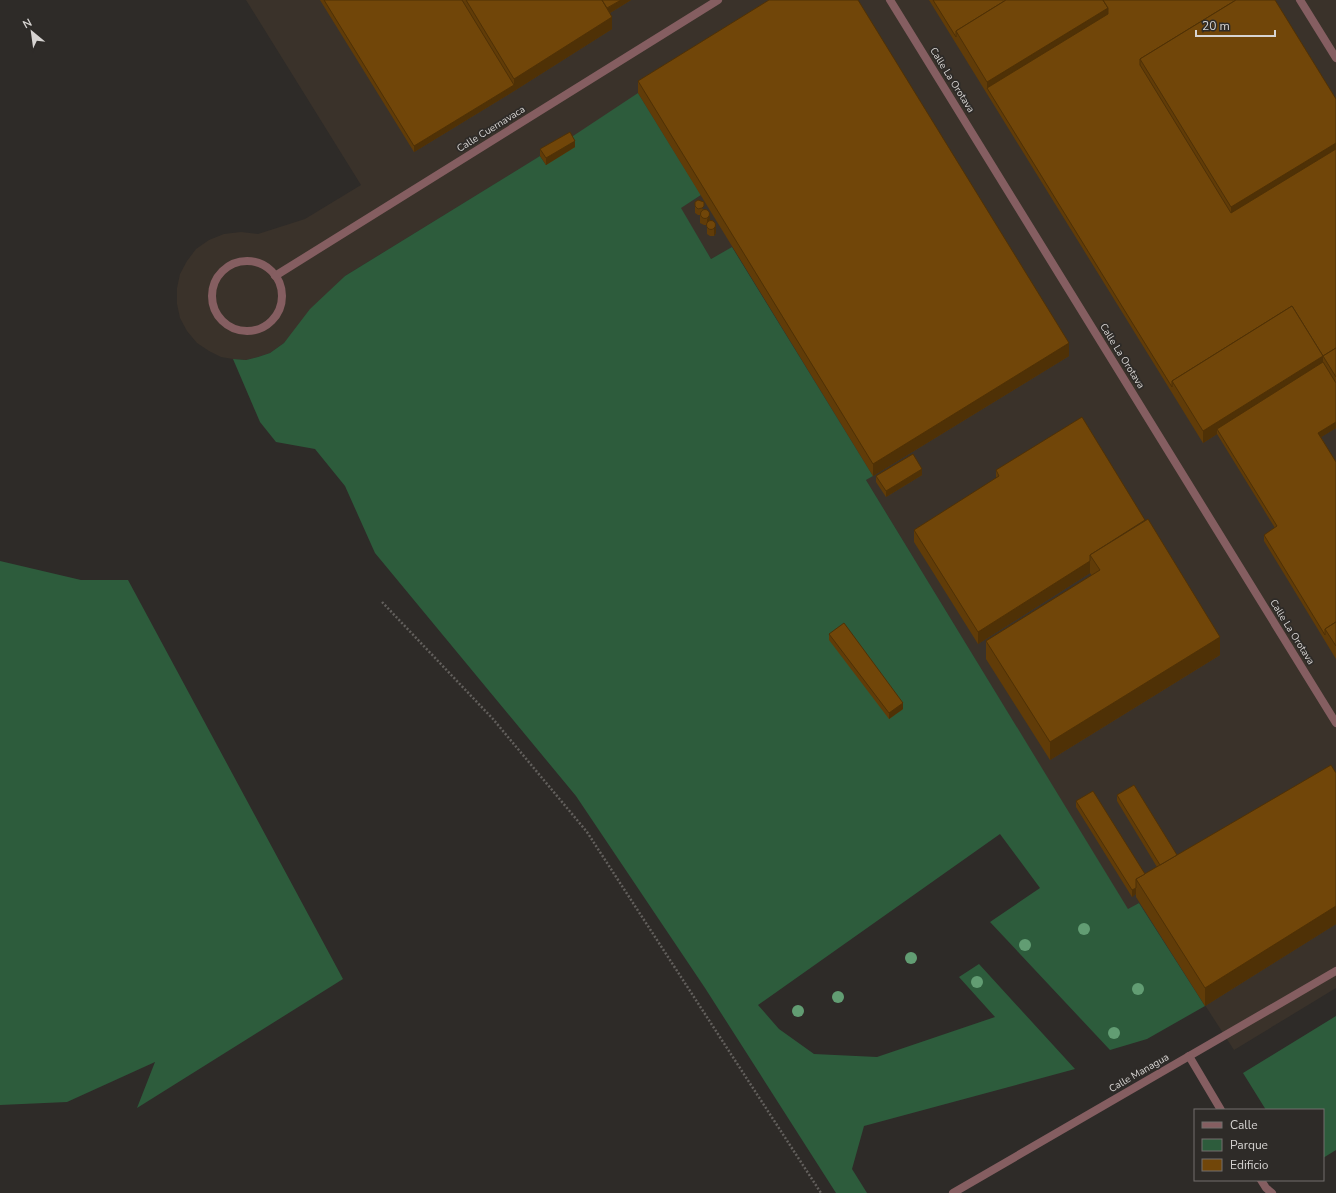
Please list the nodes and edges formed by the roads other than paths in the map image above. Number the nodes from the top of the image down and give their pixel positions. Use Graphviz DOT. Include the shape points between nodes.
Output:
graph roads {
  1 [pos="718,0"];
  2 [pos="890,0"];
  3 [pos="1300,0"];
  4 [pos="1336,58"];
  5 [pos="275,276"];
  6 [pos="1336,723"];
  7 [pos="1336,971"];
  8 [pos="1189,1056"];
  9 [pos="1220,1109"];
  10 [pos="1262,1181"];
  11 [pos="953,1193"];
  12 [pos="1272,1193"];
  1 -- 5 [label="street, Calle Cuernavaca"];
  2 -- 6 [label="street, Calle La Orotava"];
  3 -- 4 [label="street"];
  5 -- 5 [label="street" via="266,267 255,262 231,265 220,273 211,296 214,309 221,320 231,328 243,331 264,327 279,310 280,287"];
  7 -- 8 [label="street, Calle Managua"];
  8 -- 9 [label="street"];
  8 -- 11 [label="street, Calle Managua"];
  10 -- 12 [label="street"];
}
